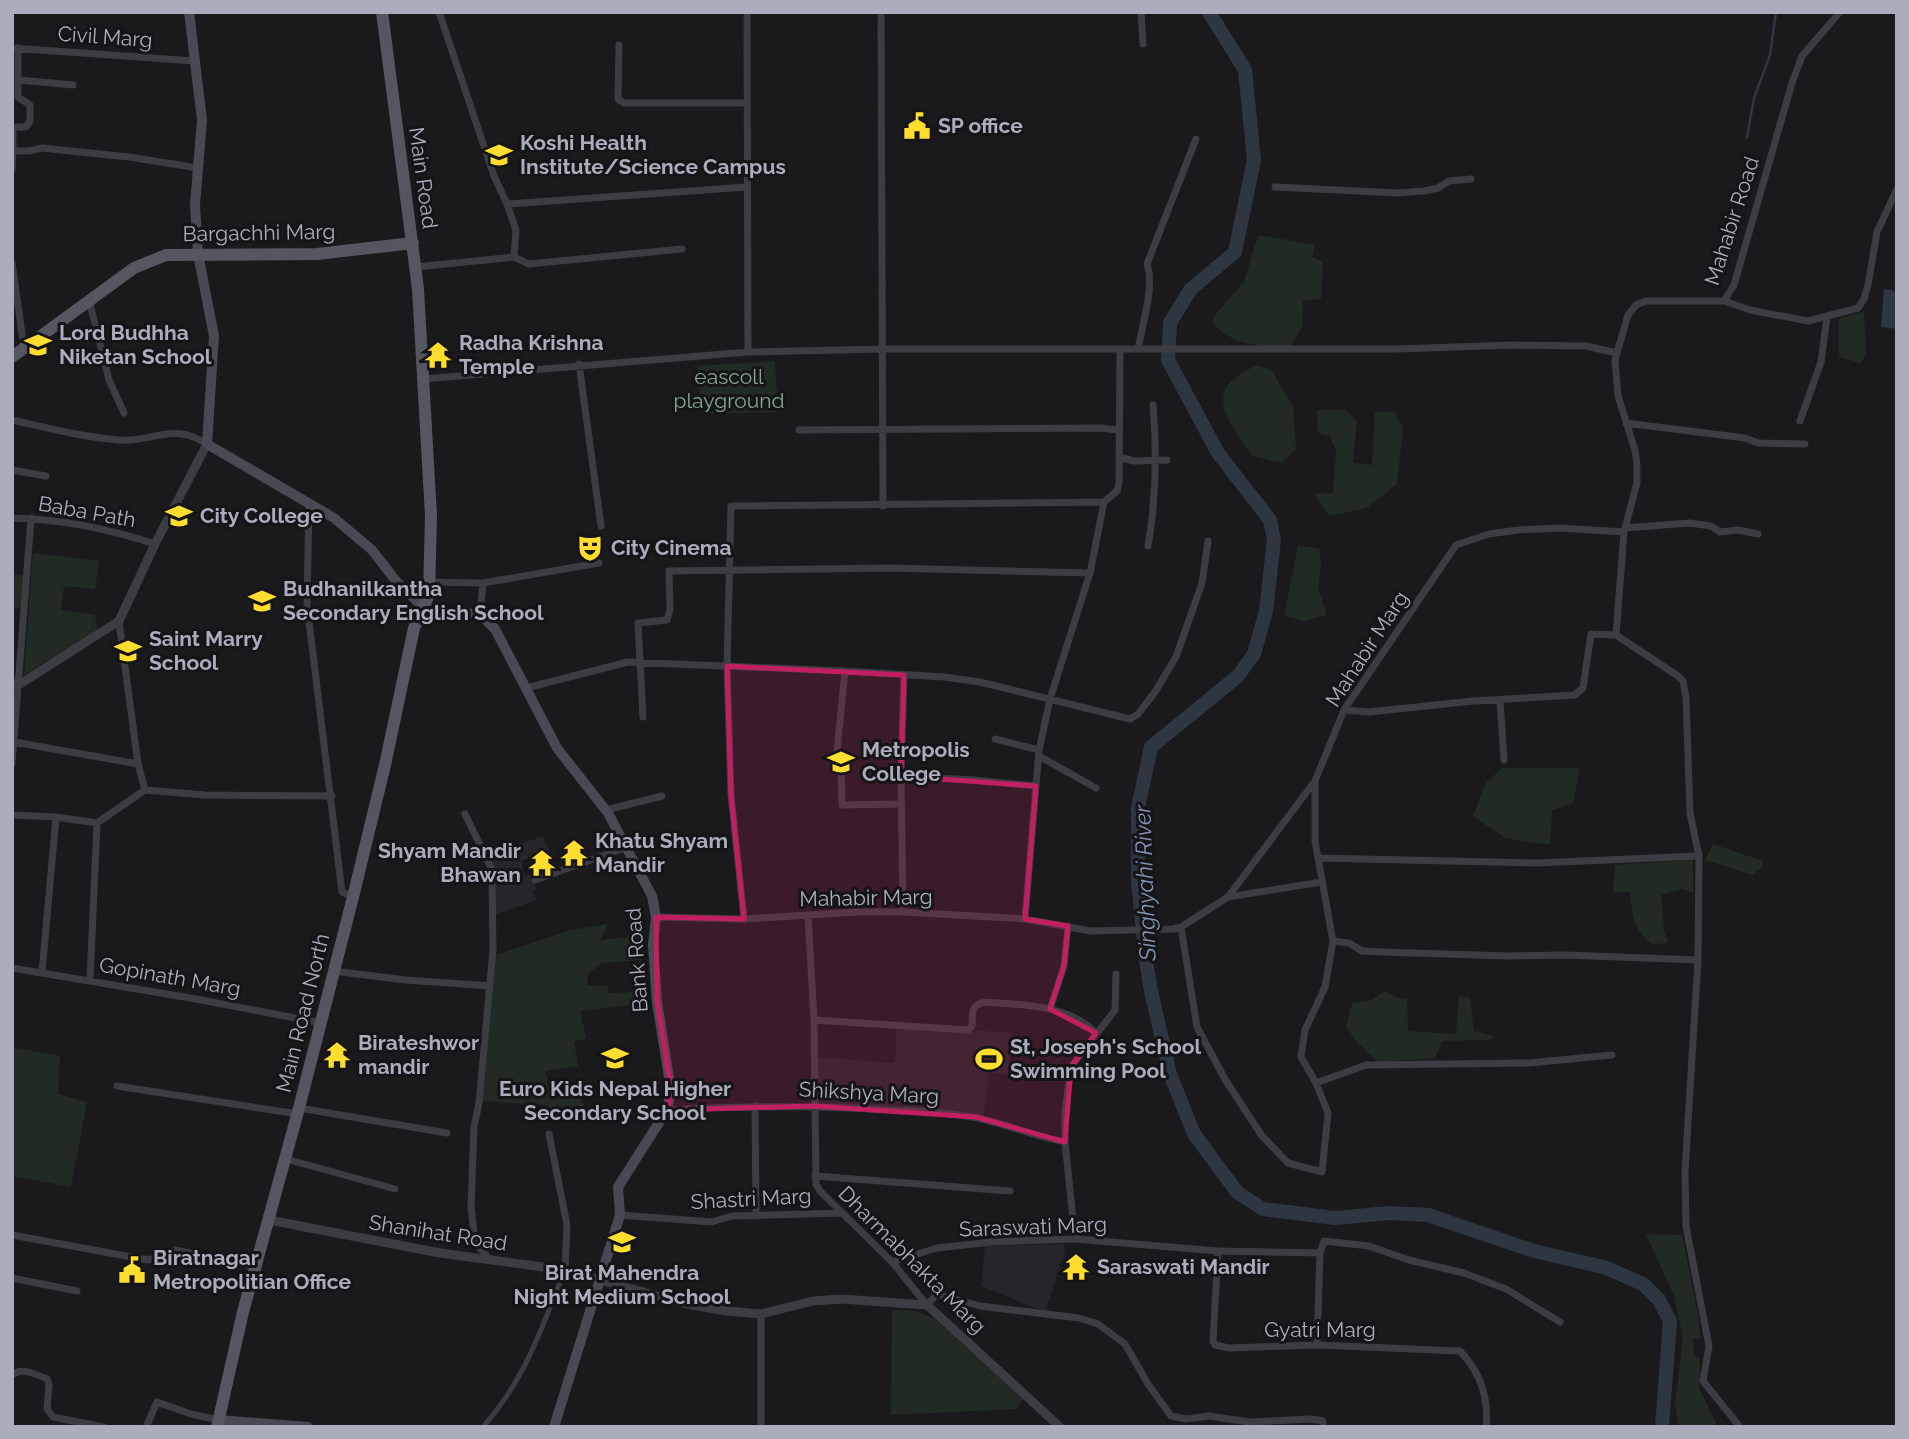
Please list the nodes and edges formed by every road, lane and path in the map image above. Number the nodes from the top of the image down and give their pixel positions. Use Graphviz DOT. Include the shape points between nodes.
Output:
graph roads {
  1 [pos="189,12"];
  2 [pos="384,12"];
  3 [pos="439,12"];
  4 [pos="747,12"];
  5 [pos="881,12"];
  6 [pos="1141,12"];
  7 [pos="1840,12"];
  8 [pos="1143,44"];
  9 [pos="619,45"];
  10 [pos="15,48"];
  11 [pos="195,61"];
  12 [pos="19,79"];
  13 [pos="74,85"];
  14 [pos="746,103"];
  15 [pos="1196,139"];
  16 [pos="13,151"];
  17 [pos="12,169"];
  18 [pos="198,169"];
  19 [pos="1471,179"];
  20 [pos="747,187"];
  21 [pos="1275,187"];
  22 [pos="1897,189"];
  23 [pos="507,204"];
  24 [pos="413,243"];
  25 [pos="682,249"];
  26 [pos="198,254"];
  27 [pos="514,257"];
  28 [pos="12,263"];
  29 [pos="416,267"];
  30 [pos="89,300"];
  31 [pos="1724,301"];
  32 [pos="1827,317"];
  33 [pos="24,348"];
  34 [pos="882,349"];
  35 [pos="1120,349"];
  36 [pos="1142,349"];
  37 [pos="748,352"];
  38 [pos="1617,353"];
  39 [pos="12,357"];
  40 [pos="579,364"];
  41 [pos="423,379"];
  42 [pos="1153,405"];
  43 [pos="124,413"];
  44 [pos="12,420"];
  45 [pos="1800,421"];
  46 [pos="1626,423"];
  47 [pos="799,430"];
  48 [pos="883,430"];
  49 [pos="1119,430"];
  50 [pos="207,444"];
  51 [pos="1805,444"];
  52 [pos="1119,457"];
  53 [pos="1167,460"];
  54 [pos="1153,461"];
  55 [pos="12,470"];
  56 [pos="46,476"];
  57 [pos="309,502"];
  58 [pos="1104,502"];
  59 [pos="883,506"];
  60 [pos="12,518"];
  61 [pos="31,519"];
  62 [pos="601,526"];
  63 [pos="1625,530"];
  64 [pos="1758,534"];
  65 [pos="1208,541"];
  66 [pos="155,544"];
  67 [pos="1148,546"];
  68 [pos="599,563"];
  69 [pos="730,571"];
  70 [pos="1090,573"];
  71 [pos="430,582"];
  72 [pos="483,583"];
  73 [pos="424,608"];
  74 [pos="480,614"];
  75 [pos="119,621"];
  76 [pos="1616,635"];
  77 [pos="641,662"];
  78 [pos="727,666"];
  79 [pos="845,671"];
  80 [pos="904,675"];
  81 [pos="16,684"];
  82 [pos="526,688"];
  83 [pos="1050,699"];
  84 [pos="1500,701"];
  85 [pos="1344,710"];
  86 [pos="643,717"];
  87 [pos="995,739"];
  88 [pos="14,742"];
  89 [pos="1039,753"];
  90 [pos="1504,760"];
  91 [pos="12,764"];
  92 [pos="138,764"];
  93 [pos="901,776"];
  94 [pos="1315,781"];
  95 [pos="1036,786"];
  96 [pos="1096,788"];
  97 [pos="145,790"];
  98 [pos="332,796"];
  99 [pos="662,796"];
  100 [pos="901,804"];
  101 [pos="606,810"];
  102 [pos="464,814"];
  103 [pos="12,815"];
  104 [pos="56,817"];
  105 [pos="97,822"];
  106 [pos="627,847"];
  107 [pos="1699,856"];
  108 [pos="1318,858"];
  109 [pos="535,880"];
  110 [pos="1322,882"];
  111 [pos="353,897"];
  112 [pos="1228,897"];
  113 [pos="903,912"];
  114 [pos="808,915"];
  115 [pos="656,917"];
  116 [pos="744,919"];
  117 [pos="1025,919"];
  118 [pos="1068,926"];
  119 [pos="1177,928"];
  120 [pos="1333,941"];
  121 [pos="1698,960"];
  122 [pos="12,968"];
  123 [pos="333,971"];
  124 [pos="42,972"];
  125 [pos="1116,974"];
  126 [pos="90,980"];
  127 [pos="490,986"];
  128 [pos="1050,1009"];
  129 [pos="814,1020"];
  130 [pos="321,1023"];
  131 [pos="1096,1033"];
  132 [pos="1612,1055"];
  133 [pos="1316,1083"];
  134 [pos="117,1086"];
  135 [pos="755,1105"];
  136 [pos="814,1105"];
  137 [pos="667,1110"];
  138 [pos="298,1111"];
  139 [pos="447,1133"];
  140 [pos="549,1135"];
  141 [pos="1065,1142"];
  142 [pos="286,1159"];
  143 [pos="815,1176"];
  144 [pos="395,1189"];
  145 [pos="1010,1191"];
  146 [pos="842,1213"];
  147 [pos="620,1215"];
  148 [pos="756,1216"];
  149 [pos="269,1220"];
  150 [pos="12,1235"];
  151 [pos="1075,1239"];
  152 [pos="1218,1251"];
  153 [pos="1320,1253"];
  154 [pos="489,1259"];
  155 [pos="892,1262"];
  156 [pos="256,1267"];
  157 [pos="565,1270"];
  158 [pos="12,1278"];
  159 [pos="601,1281"];
  160 [pos="77,1291"];
  161 [pos="927,1305"];
  162 [pos="761,1314"];
  163 [pos="1560,1322"];
  164 [pos="1317,1345"];
  165 [pos="12,1376"];
  166 [pos="218,1423"];
  167 [pos="1323,1424"];
  168 [pos="104,1427"];
  169 [pos="146,1427"];
  170 [pos="308,1427"];
  171 [pos="483,1427"];
  172 [pos="554,1427"];
  173 [pos="761,1427"];
  174 [pos="1060,1427"];
  175 [pos="1486,1427"];
  176 [pos="1740,1427"];
  1 -- 11 [label="main road"];
  2 -- 24 [label="main road, Main Road"];
  3 -- 23 [label="street"];
  4 -- 14 [label="street"];
  5 -- 34 [label="street"];
  6 -- 8 [label="street"];
  7 -- 31 [label="street, Mahabir Road" via="1802,56 1737,274"];
  9 -- 14 [label="street" via="618,99 624,103"];
  10 -- 11 [label="street, Civil Marg"];
  10 -- 12 [label="street"];
  11 -- 18 [label="main road" via="202,120"];
  12 -- 13 [label="street"];
  12 -- 16 [label="street" via="18,97 30,105 30,121 26,127 13,127"];
  14 -- 20 [label="street"];
  15 -- 36 [label="street" via="1147,264 1149,290"];
  16 -- 17 [label="street"];
  16 -- 18 [label="street" via="42,148"];
  18 -- 26 [label="main road"];
  19 -- 21 [label="street" via="1398,193"];
  20 -- 23 [label="street"];
  20 -- 37 [label="street"];
  22 -- 32 [label="street" via="1877,232 1864,299 1858,307"];
  23 -- 27 [label="street" via="516,230"];
  24 -- 26 [label="main road, Bargachhi Marg" via="317,254"];
  24 -- 29 [label="main road, Main Road"];
  25 -- 27 [label="street" via="529,264"];
  26 -- 30 [label="main road, Bargachhi Marg" via="166,255 134,268"];
  26 -- 50 [label="main road" via="214,336"];
  27 -- 29 [label="street"];
  28 -- 33 [label="street"];
  29 -- 41 [label="main road, Main Road"];
  30 -- 33 [label="main road, Bargachhi Marg"];
  30 -- 43 [label="street" via="109,380"];
  31 -- 32 [label="street" via="1808,321"];
  31 -- 38 [label="street, Mahabir Road" via="1646,301 1636,305 1621,332"];
  32 -- 45 [label="street" via="1821,362"];
  33 -- 39 [label="main road, Bargachhi Marg"];
  34 -- 35 [label="street"];
  34 -- 37 [label="street"];
  34 -- 48 [label="street"];
  35 -- 36 [label="street"];
  35 -- 49 [label="street"];
  36 -- 38 [label="street" via="1513,345 1586,346"];
  37 -- 40 [label="street"];
  38 -- 46 [label="street, Mahabir Road" via="1616,384"];
  40 -- 41 [label="street"];
  40 -- 62 [label="street"];
  41 -- 71 [label="main road, Main Road North"];
  42 -- 54 [label="street"];
  44 -- 50 [label="street" via="87,437 123,441 166,432"];
  46 -- 51 [label="street" via="1758,443"];
  46 -- 63 [label="street, Mahabir Road" via="1635,450 1637,483"];
  47 -- 48 [label="street"];
  48 -- 49 [label="street"];
  48 -- 59 [label="street"];
  49 -- 52 [label="street"];
  50 -- 57 [label="main road"];
  50 -- 66 [label="street"];
  52 -- 54 [label="street"];
  52 -- 58 [label="street" via="1117,491"];
  53 -- 54 [label="street"];
  54 -- 67 [label="street"];
  55 -- 56 [label="street"];
  57 -- 73 [label="main road" via="372,550"];
  57 -- 98 [label="street" via="307,604"];
  58 -- 59 [label="street"];
  58 -- 70 [label="street"];
  59 -- 69 [label="street" via="731,506"];
  60 -- 61 [label="street, Baba Path"];
  61 -- 66 [label="street, Baba Path" via="87,526"];
  61 -- 81 [label="street"];
  63 -- 64 [label="street, Mahabir Marg" via="1689,523"];
  63 -- 76 [label="street, Mahabir Road"];
  63 -- 85 [label="street, Mahabir Marg" via="1518,530 1456,545"];
  65 -- 83 [label="street" via="1202,583 1176,657 1138,714 1130,719"];
  66 -- 75 [label="street"];
  68 -- 72 [label="street"];
  69 -- 70 [label="street" via="890,568"];
  69 -- 77 [label="street" via="669,571 667,620 638,623"];
  69 -- 78 [label="street"];
  70 -- 83 [label="street"];
  71 -- 72 [label="street"];
  71 -- 73 [label="main road, Main Road North"];
  72 -- 74 [label="street"];
  73 -- 74 [label="main road"];
  73 -- 111 [label="main road, Main Road North" via="414,628"];
  74 -- 82 [label="main road, Bank Road" via="495,629"];
  75 -- 81 [label="street"];
  75 -- 92 [label="street"];
  76 -- 84 [label="street" via="1591,634 1580,692"];
  76 -- 107 [label="street" via="1683,681 1690,813"];
  77 -- 78 [label="street"];
  77 -- 82 [label="street" via="618,663"];
  77 -- 86 [label="street"];
  78 -- 79 [label="street"];
  78 -- 116 [label="street" via="731,795"];
  79 -- 80 [label="street"];
  79 -- 100 [label="street" via="837,751 842,757 842,805"];
  80 -- 83 [label="street" via="980,682"];
  80 -- 93 [label="street"];
  81 -- 88 [label="street"];
  82 -- 101 [label="main road, Bank Road" via="557,748"];
  83 -- 89 [label="street"];
  84 -- 85 [label="street"];
  84 -- 90 [label="street"];
  85 -- 94 [label="street, Mahabir Marg"];
  87 -- 89 [label="street"];
  88 -- 91 [label="street"];
  88 -- 92 [label="street"];
  89 -- 95 [label="street"];
  89 -- 96 [label="street"];
  92 -- 97 [label="street"];
  93 -- 95 [label="street"];
  93 -- 100 [label="street"];
  94 -- 108 [label="street"];
  94 -- 112 [label="street, Mahabir Marg"];
  95 -- 117 [label="street"];
  97 -- 98 [label="street"];
  97 -- 105 [label="street"];
  98 -- 111 [label="street" via="342,892"];
  99 -- 101 [label="street"];
  100 -- 113 [label="street"];
  101 -- 106 [label="main road, Bank Road"];
  102 -- 127 [label="street" via="492,870"];
  103 -- 104 [label="street"];
  104 -- 105 [label="street"];
  104 -- 124 [label="street"];
  105 -- 126 [label="street"];
  106 -- 109 [label="street"];
  106 -- 115 [label="main road, Bank Road" via="652,896"];
  107 -- 108 [label="street" via="1537,863"];
  107 -- 121 [label="street"];
  108 -- 110 [label="street"];
  110 -- 112 [label="street"];
  110 -- 120 [label="street"];
  111 -- 123 [label="main road, Main Road North"];
  112 -- 119 [label="street, Mahabir Marg"];
  113 -- 114 [label="street, Mahabir Marg"];
  113 -- 117 [label="street, Mahabir Marg"];
  114 -- 116 [label="street, Mahabir Marg"];
  114 -- 129 [label="street, Dharmabhakta Marg"];
  115 -- 116 [label="street, Mahabir Marg"];
  115 -- 137 [label="main road, Bank Road" via="657,1003 671,1090"];
  117 -- 118 [label="street, Mahabir Marg"];
  118 -- 119 [label="street, Mahabir Marg" via="1091,931"];
  118 -- 128 [label="street" via="1064,966"];
  119 -- 133 [label="street" via="1197,1027 1226,1081 1262,1136 1288,1163 1322,1172 1328,1113"];
  120 -- 121 [label="street" via="1362,951"];
  120 -- 133 [label="street" via="1325,987 1306,1030 1301,1057"];
  121 -- 176 [label="street" via="1686,1226 1709,1346 1703,1381"];
  122 -- 124 [label="street, Gopinath Marg"];
  123 -- 127 [label="street"];
  123 -- 130 [label="main road, Main Road North"];
  124 -- 126 [label="street, Gopinath Marg"];
  125 -- 131 [label="street" via="1115,1010"];
  126 -- 130 [label="street, Gopinath Marg"];
  127 -- 154 [label="street" via="471,1182 475,1241"];
  128 -- 129 [label="street" via="976,1004 968,1030"];
  128 -- 131 [label="street" via="1087,1024"];
  129 -- 136 [label="street, Dharmabhakta Marg"];
  130 -- 138 [label="main road, Main Road North"];
  131 -- 141 [label="street" via="1071,1067"];
  132 -- 133 [label="street" via="1529,1063 1366,1065"];
  134 -- 138 [label="street"];
  135 -- 136 [label="street, Shikshya Marg"];
  135 -- 137 [label="street, Shikshya Marg"];
  135 -- 148 [label="street"];
  136 -- 141 [label="street, Shikshya Marg" via="976,1117"];
  136 -- 143 [label="street, Dharmabhakta Marg"];
  137 -- 147 [label="main road, Bank Road" via="618,1187"];
  138 -- 139 [label="street"];
  138 -- 142 [label="main road, Main Road North"];
  140 -- 157 [label="street" via="568,1225"];
  141 -- 151 [label="street"];
  142 -- 144 [label="street"];
  142 -- 149 [label="main road, Main Road North"];
  143 -- 145 [label="street"];
  143 -- 146 [label="street, Dharmabhakta Marg" via="820,1191"];
  146 -- 148 [label="street, Shastri Marg"];
  146 -- 155 [label="street, Dharmabhakta Marg"];
  147 -- 148 [label="street, Shastri Marg" via="711,1222"];
  147 -- 159 [label="main road, Bank Road"];
  149 -- 154 [label="street, Shanihat Road"];
  149 -- 156 [label="main road, Main Road North"];
  150 -- 156 [label="street" via="148,1260 175,1250"];
  151 -- 152 [label="street, Saraswati Marg"];
  151 -- 155 [label="street, Saraswati Marg" via="937,1248"];
  152 -- 153 [label="street, Saraswati Marg"];
  152 -- 164 [label="street, Gyatri Marg" via="1215,1345"];
  153 -- 163 [label="street" via="1324,1241 1369,1247 1464,1273 1506,1289"];
  153 -- 164 [label="street"];
  154 -- 157 [label="street, Shanihat Road"];
  155 -- 161 [label="street, Dharmabhakta Marg"];
  156 -- 166 [label="main road, Main Road North"];
  157 -- 159 [label="street, Shanihat Road"];
  157 -- 171 [label="street" via="530,1358"];
  158 -- 160 [label="street"];
  159 -- 162 [label="street, Shanihat Road" via="690,1304"];
  159 -- 172 [label="main road, Bank Road"];
  161 -- 162 [label="street, Shanihat Road" via="841,1299"];
  161 -- 167 [label="street" via="937,1294 980,1306 1098,1324 1125,1344 1171,1416 1249,1422 1311,1419"];
  161 -- 174 [label="street, Dharmabhakta Marg"];
  162 -- 173 [label="street"];
  164 -- 175 [label="street, Gyatri Marg" via="1460,1351 1476,1372 1486,1403"];
  165 -- 168 [label="street" via="22,1370 47,1379 47,1409 53,1417"];
  166 -- 169 [label="street" via="157,1402"];
  166 -- 170 [label="main road"];
}
